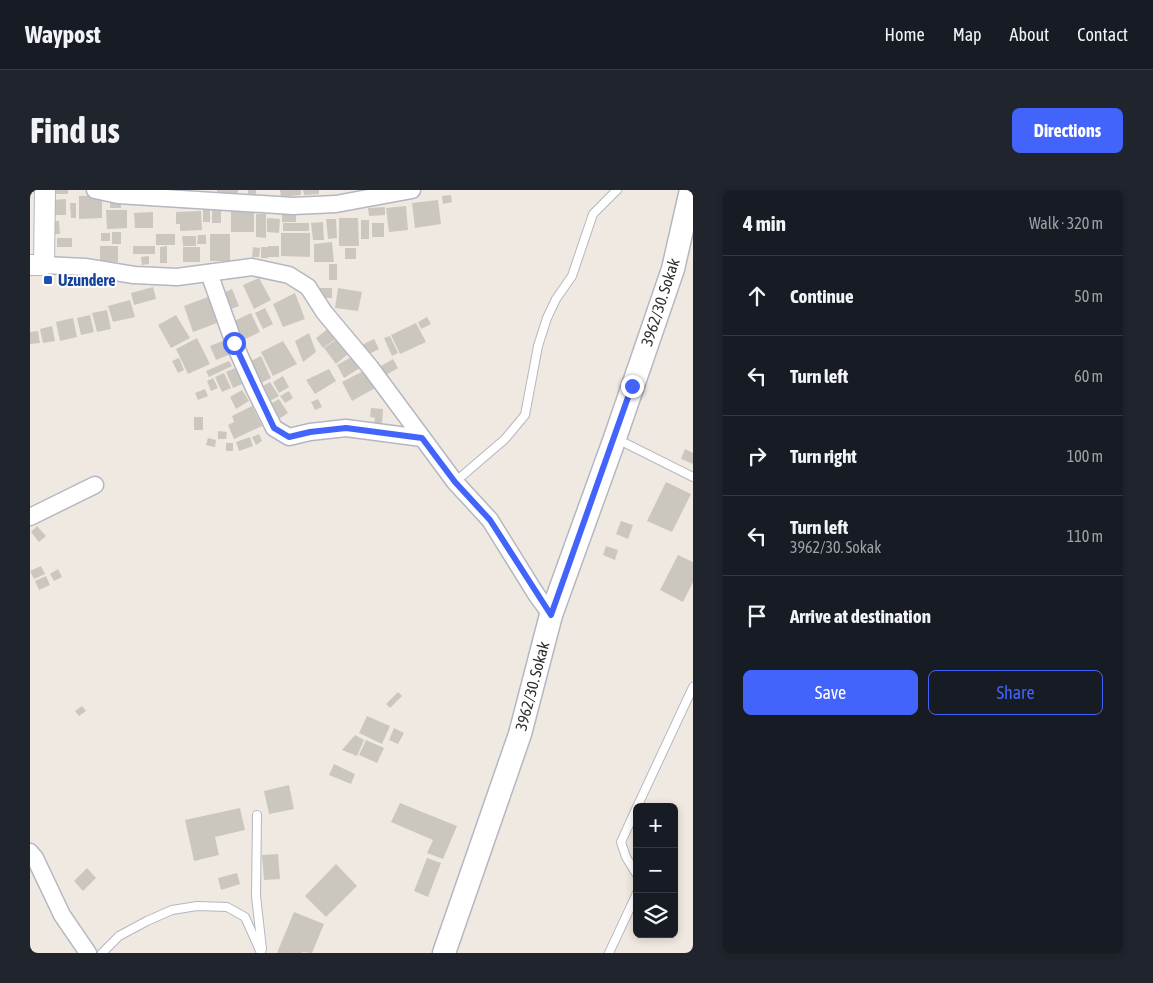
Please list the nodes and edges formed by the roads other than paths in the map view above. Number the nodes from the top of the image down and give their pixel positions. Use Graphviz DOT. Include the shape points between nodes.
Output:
graph roads {
  1 [pos="45,190"];
  2 [pos="95,190"];
  3 [pos="412,190"];
  4 [pos="617,190"];
  5 [pos="691,190"];
  6 [pos="37,265"];
  7 [pos="209,273"];
  8 [pos="422,438"];
  9 [pos="615,438"];
  10 [pos="693,477"];
  11 [pos="455,482"];
  12 [pos="95,485"];
  13 [pos="30,517"];
  14 [pos="551,615"];
  15 [pos="693,686"];
  16 [pos="639,803"];
  17 [pos="257,815"];
  18 [pos="633,816"];
  19 [pos="30,852"];
  20 [pos="633,868"];
  21 [pos="633,902"];
  22 [pos="88,953"];
  23 [pos="102,953"];
  24 [pos="262,953"];
  25 [pos="444,953"];
  26 [pos="609,953"];
  1 -- 6 [label="street"];
  2 -- 3 [label="street" via="293,206 336,204"];
  4 -- 11 [label="lane" via="593,214 572,276 547,318 538,346 525,415 505,439"];
  5 -- 9 [label="main road, 3962/30. Sokak" via="673,269"];
  6 -- 7 [label="street" via="85,267 134,275 177,277"];
  7 -- 8 [label="street" via="252,267 289,275 308,287"];
  7 -- 8 [label="street" via="234,343 274,428 289,437 346,428"];
  8 -- 11 [label="street"];
  9 -- 10 [label="lane"];
  9 -- 14 [label="main road, 3962/30. Sokak"];
  11 -- 14 [label="street" via="490,520"];
  12 -- 13 [label="street"];
  14 -- 25 [label="main road, 3962/30. Sokak" via="520,734"];
  15 -- 16 [label="lane"];
  17 -- 24 [label="lane" via="256,896"];
  18 -- 20 [label="lane" via="621,842"];
  19 -- 22 [label="street" via="62,915"];
  21 -- 26 [label="lane"];
  23 -- 24 [label="lane" via="118,936 147,921 172,910 197,906 228,907 245,917"];
}
